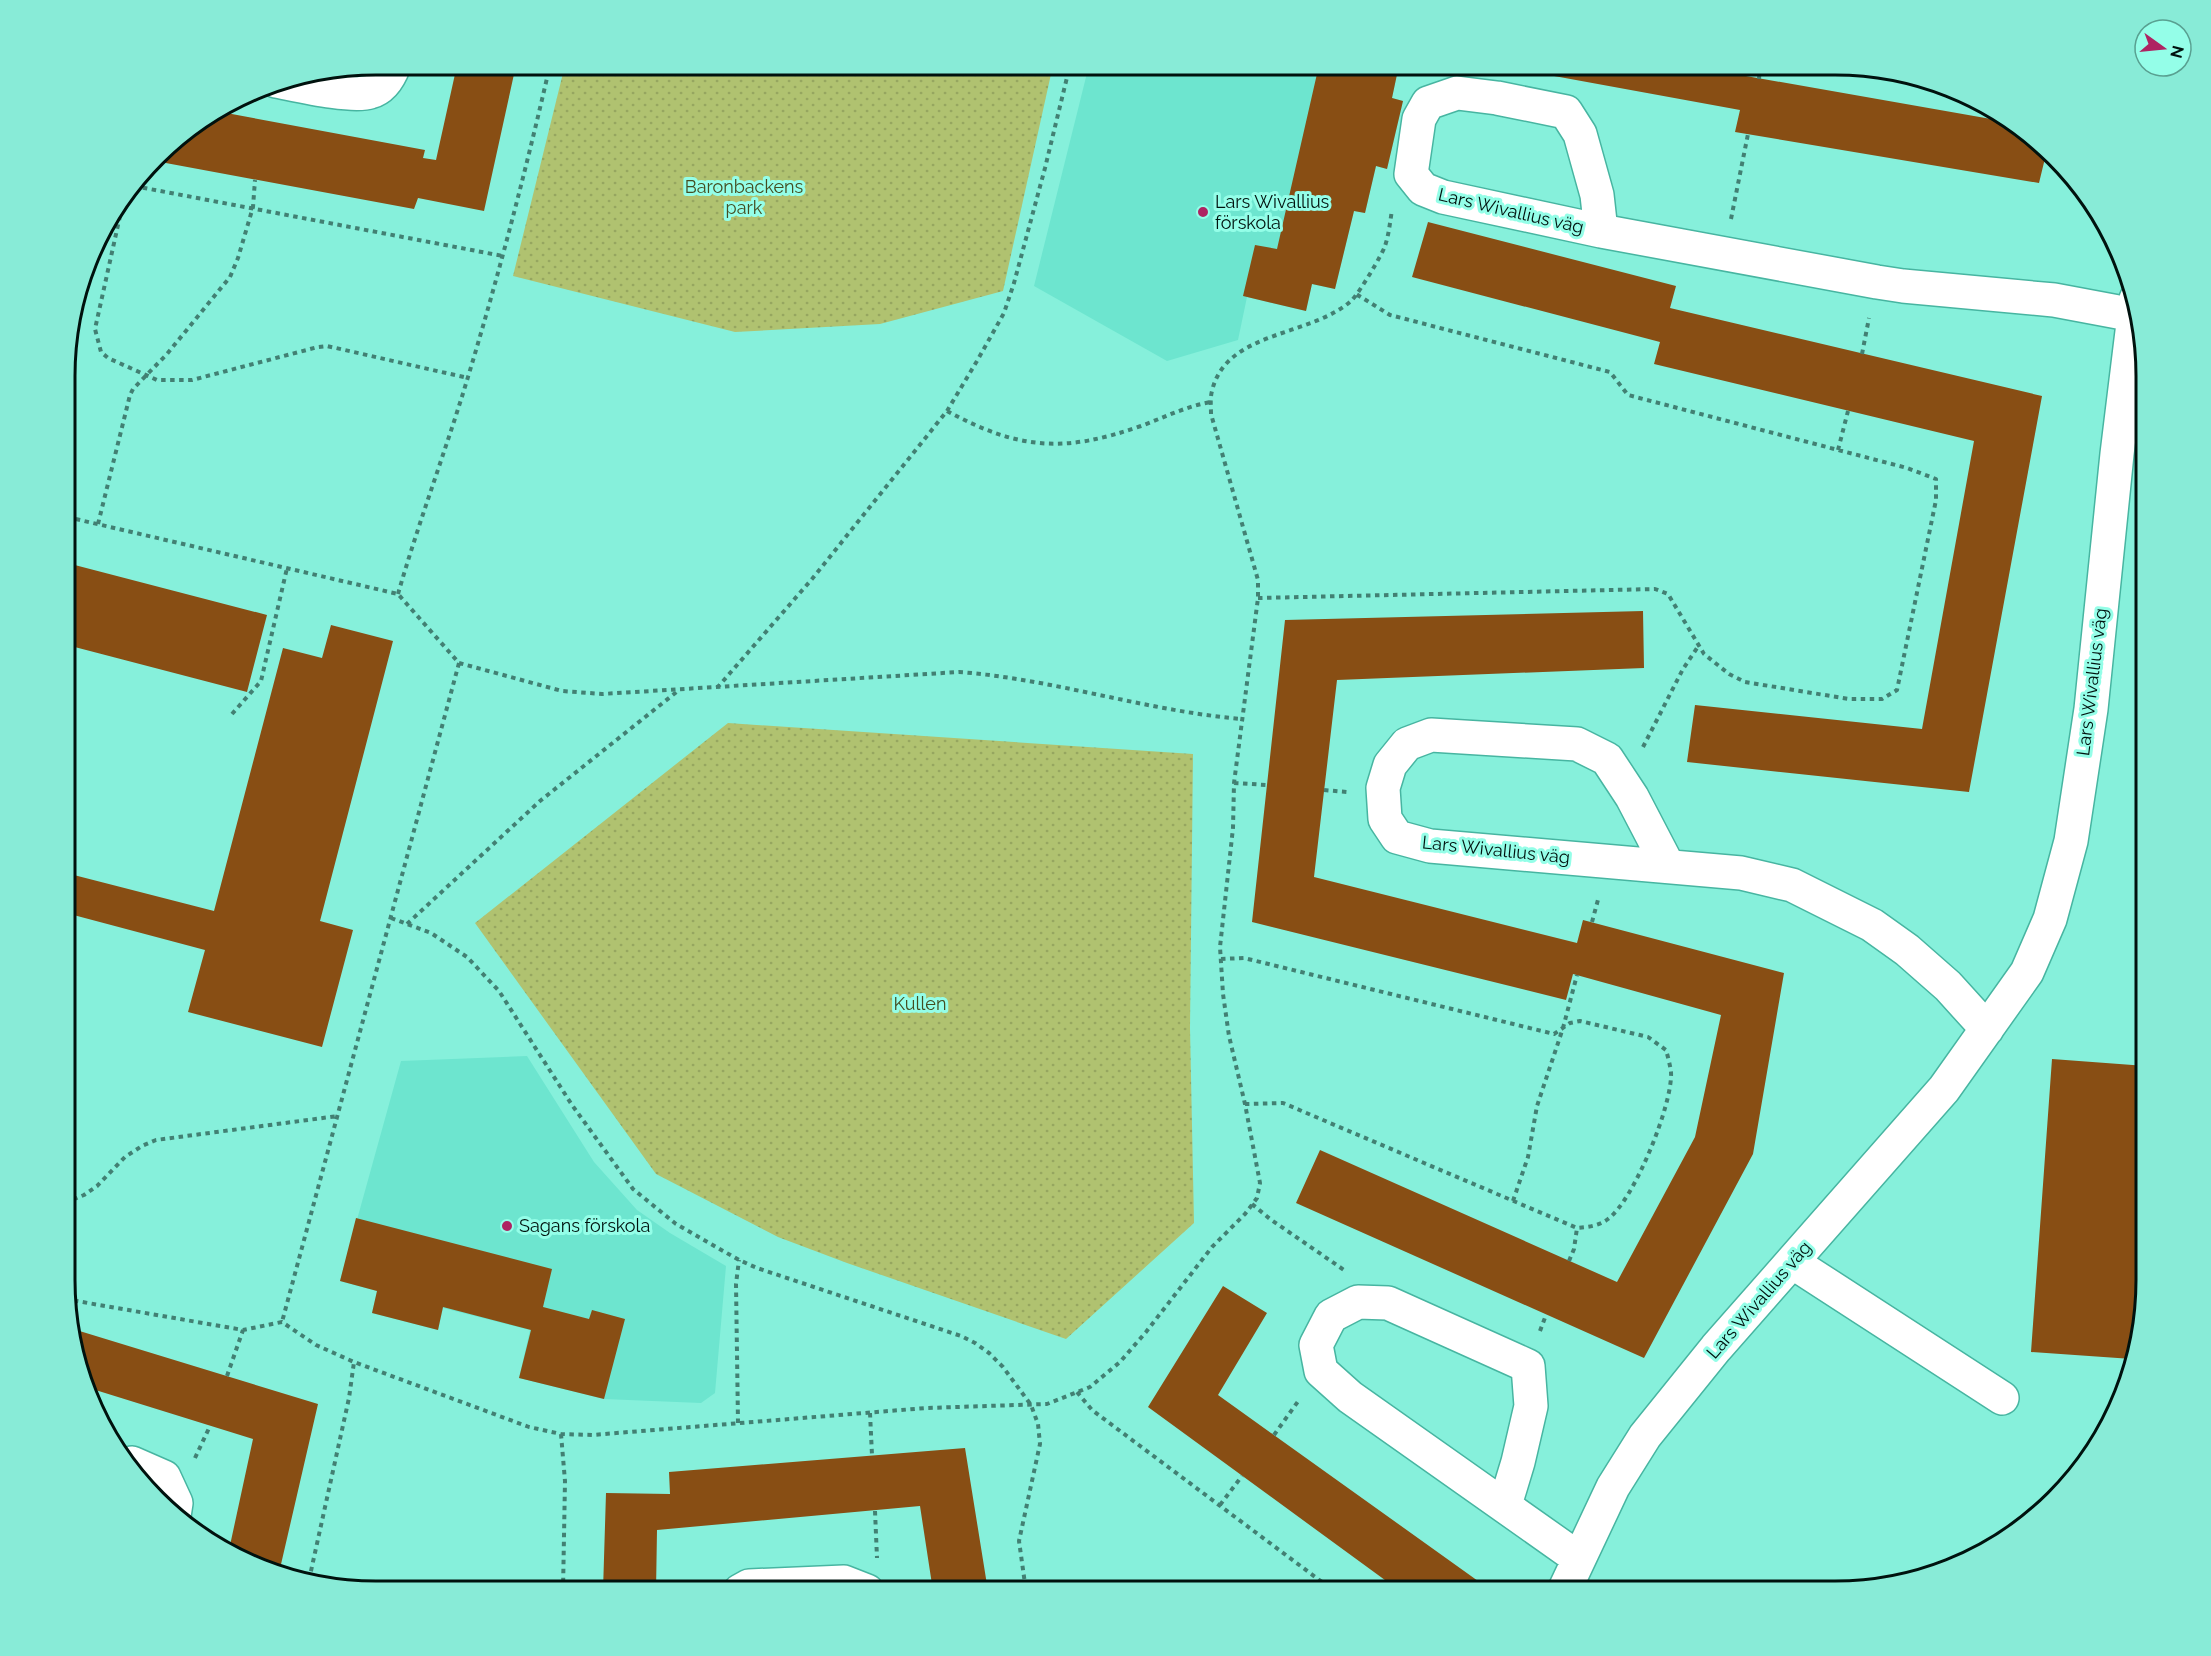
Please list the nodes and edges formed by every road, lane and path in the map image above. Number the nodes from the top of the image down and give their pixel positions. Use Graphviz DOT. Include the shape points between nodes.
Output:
graph roads {
  1 [pos="390,75"];
  2 [pos="548,75"];
  3 [pos="1068,75"];
  4 [pos="1759,75"];
  5 [pos="1759,79"];
  6 [pos="298,85"];
  7 [pos="1748,134"];
  8 [pos="255,180"];
  9 [pos="142,187"];
  10 [pos="1394,200"];
  11 [pos="253,207"];
  12 [pos="119,219"];
  13 [pos="1601,231"];
  14 [pos="1724,255"];
  15 [pos="503,256"];
  16 [pos="1356,294"];
  17 [pos="2128,306"];
  18 [pos="2132,331"];
  19 [pos="146,377"];
  20 [pos="468,378"];
  21 [pos="1211,402"];
  22 [pos="947,411"];
  23 [pos="1848,411"];
  24 [pos="1838,450"];
  25 [pos="75,519"];
  26 [pos="98,524"];
  27 [pos="287,568"];
  28 [pos="398,594"];
  29 [pos="1258,598"];
  30 [pos="1699,645"];
  31 [pos="459,663"];
  32 [pos="717,688"];
  33 [pos="679,690"];
  34 [pos="232,714"];
  35 [pos="1242,719"];
  36 [pos="1621,780"];
  37 [pos="1234,783"];
  38 [pos="1267,786"];
  39 [pos="1668,866"];
  40 [pos="391,918"];
  41 [pos="407,924"];
  42 [pos="1221,958"];
  43 [pos="1577,975"];
  44 [pos="1563,1028"];
  45 [pos="1987,1029"];
  46 [pos="1245,1104"];
  47 [pos="338,1116"];
  48 [pos="75,1199"];
  49 [pos="1513,1201"];
  50 [pos="1252,1204"];
  51 [pos="1577,1228"];
  52 [pos="739,1260"];
  53 [pos="1569,1261"];
  54 [pos="1792,1262"];
  55 [pos="76,1301"];
  56 [pos="1358,1302"];
  57 [pos="282,1322"];
  58 [pos="243,1330"];
  59 [pos="354,1362"];
  60 [pos="1321,1371"];
  61 [pos="227,1376"];
  62 [pos="1077,1392"];
  63 [pos="2002,1398"];
  64 [pos="1031,1405"];
  65 [pos="870,1413"];
  66 [pos="738,1423"];
  67 [pos="561,1434"];
  68 [pos="1274,1435"];
  69 [pos="872,1455"];
  70 [pos="140,1467"];
  71 [pos="1242,1476"];
  72 [pos="176,1504"];
  73 [pos="1220,1505"];
  74 [pos="1504,1505"];
  75 [pos="875,1511"];
  76 [pos="1578,1558"];
  77 [pos="310,1574"];
  78 [pos="872,1577"];
  79 [pos="563,1581"];
  80 [pos="849,1581"];
  81 [pos="1025,1581"];
  82 [pos="1321,1581"];
  83 [pos="1568,1581"];
  1 -- 6 [label="street" via="371,92 345,93"];
  2 -- 15 [label="path"];
  3 -- 22 [label="path" via="1046,168 1004,313"];
  4 -- 5 [label="path"];
  7 -- 14 [label="path"];
  8 -- 11 [label="path"];
  9 -- 11 [label="path"];
  10 -- 16 [label="path" via="1385,248"];
  11 -- 15 [label="path"];
  11 -- 19 [label="path" via="230,277"];
  12 -- 19 [label="path" via="95,329 101,352"];
  13 -- 13 [label="street, Lars Wivallius väg" via="1443,197 1423,189 1411,174 1419,119 1428,103 1457,93 1566,112 1580,134 1597,195"];
  13 -- 14 [label="street, Lars Wivallius väg"];
  14 -- 17 [label="street, Lars Wivallius väg" via="1903,286"];
  15 -- 20 [label="path"];
  16 -- 21 [label="path" via="1335,312 1252,345 1228,359 1218,373"];
  16 -- 24 [label="path" via="1390,315 1610,372 1628,395"];
  18 -- 45 [label="street, Lars Wivallius väg" via="2091,709 2071,841 2050,919 2027,972"];
  19 -- 20 [label="path" via="192,380 327,346"];
  19 -- 26 [label="path" via="130,395"];
  20 -- 28 [label="path"];
  21 -- 22 [label="path" via="1089,441 1055,444 1017,441 978,428"];
  21 -- 29 [label="path" via="1211,414 1258,580"];
  22 -- 32 [label="path" via="812,579"];
  23 -- 24 [label="path"];
  24 -- 30 [label="path" via="1936,479 1936,500 1897,690 1882,699 1849,699 1744,682 1704,654"];
  25 -- 26 [label="path"];
  26 -- 27 [label="path"];
  27 -- 28 [label="path"];
  27 -- 34 [label="path" via="261,681"];
  28 -- 31 [label="path"];
  29 -- 30 [label="path" via="1655,589 1668,594"];
  29 -- 35 [label="path"];
  30 -- 36 [label="path" via="1631,770"];
  31 -- 33 [label="path" via="562,691 602,694"];
  31 -- 40 [label="path"];
  32 -- 33 [label="path"];
  32 -- 35 [label="path" via="958,672 999,675 1212,717"];
  33 -- 41 [label="path" via="540,801"];
  35 -- 37 [label="path"];
  36 -- 39 [label="street, Lars Wivallius väg"];
  36 -- 39 [label="street, Lars Wivallius väg" via="1607,759 1577,744 1431,735 1407,744 1390,765 1383,788 1385,819 1397,837 1430,846"];
  37 -- 38 [label="path"];
  37 -- 42 [label="path"];
  39 -- 45 [label="street, Lars Wivallius väg" via="1742,873 1792,885 1833,904 1907,950 1948,986"];
  40 -- 41 [label="path"];
  40 -- 47 [label="path"];
  41 -- 52 [label="path" via="431,933 467,957 499,991 572,1105 633,1189 676,1224"];
  42 -- 44 [label="path" via="1244,957 1554,1034"];
  42 -- 46 [label="path" via="1229,1036"];
  43 -- 44 [label="path"];
  44 -- 49 [label="path" via="1537,1106 1528,1156"];
  44 -- 51 [label="path" via="1580,1021 1648,1036 1666,1050 1671,1074 1648,1158 1622,1204 1608,1219"];
  45 -- 54 [label="street, Lars Wivallius väg" via="1944,1089"];
  46 -- 49 [label="path" via="1283,1103"];
  46 -- 50 [label="path" via="1260,1183"];
  47 -- 48 [label="path" via="156,1140 125,1157 97,1186"];
  47 -- 57 [label="path"];
  49 -- 51 [label="path"];
  50 -- 56 [label="path" via="1350,1275"];
  50 -- 62 [label="path" via="1212,1247 1120,1362 1090,1387"];
  51 -- 53 [label="path"];
  52 -- 64 [label="path" via="975,1343 1003,1367"];
  52 -- 66 [label="path"];
  54 -- 63 [label="street"];
  54 -- 76 [label="street, Lars Wivallius väg" via="1644,1436 1613,1486"];
  55 -- 58 [label="path"];
  56 -- 60 [label="street" via="1331,1316 1316,1345"];
  56 -- 74 [label="street" via="1388,1302 1528,1366 1531,1406"];
  57 -- 58 [label="path"];
  57 -- 59 [label="path" via="316,1345"];
  58 -- 61 [label="path"];
  59 -- 67 [label="path" via="529,1427"];
  59 -- 77 [label="path"];
  60 -- 68 [label="path"];
  60 -- 74 [label="street" via="1350,1396"];
  62 -- 64 [label="path" via="1047,1404"];
  62 -- 73 [label="path" via="1092,1410"];
  64 -- 65 [label="path"];
  64 -- 81 [label="path" via="1040,1444 1019,1541"];
  65 -- 66 [label="path"];
  65 -- 69 [label="path"];
  66 -- 67 [label="path"];
  67 -- 79 [label="path" via="565,1481"];
  70 -- 72 [label="street" via="164,1477"];
  71 -- 73 [label="path"];
  73 -- 82 [label="path"];
  74 -- 76 [label="street"];
  75 -- 78 [label="path"];
  76 -- 83 [label="street, Lars Wivallius väg"];
  78 -- 80 [label="street"];
}
